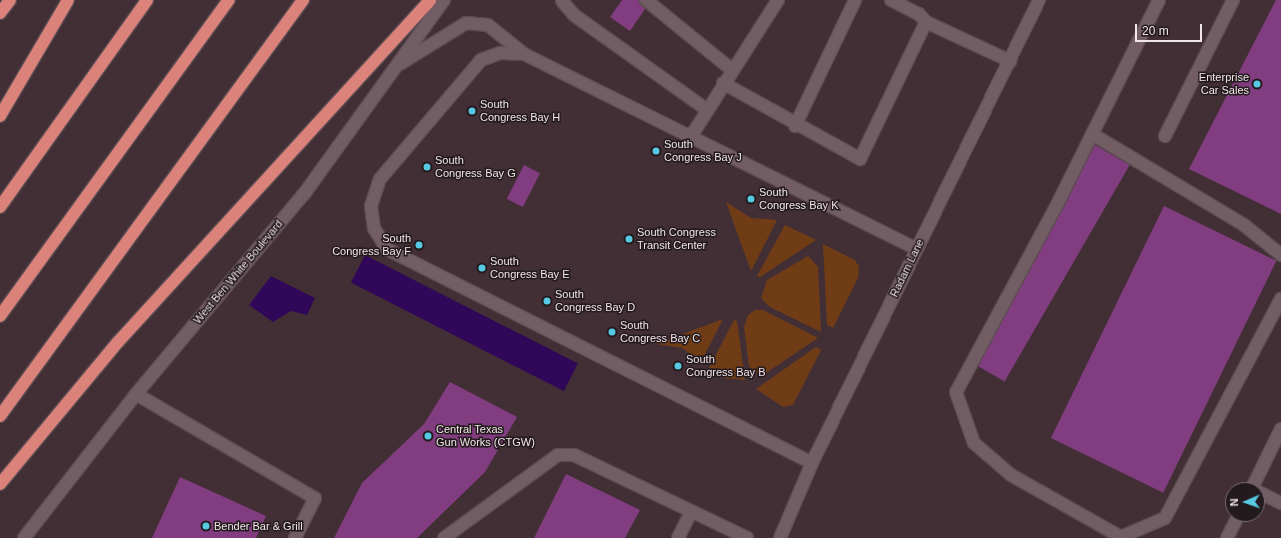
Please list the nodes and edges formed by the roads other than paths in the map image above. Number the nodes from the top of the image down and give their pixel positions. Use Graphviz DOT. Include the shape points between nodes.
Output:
graph roads {
  1 [pos="10,0"];
  2 [pos="68,0"];
  3 [pos="147,0"];
  4 [pos="229,0"];
  5 [pos="303,0"];
  6 [pos="430,0"];
  7 [pos="444,0"];
  8 [pos="562,0"];
  9 [pos="646,0"];
  10 [pos="778,0"];
  11 [pos="855,0"];
  12 [pos="891,0"];
  13 [pos="1039,0"];
  14 [pos="1159,0"];
  15 [pos="1233,0"];
  16 [pos="0,13"];
  17 [pos="926,22"];
  18 [pos="524,54"];
  19 [pos="1010,61"];
  20 [pos="400,64"];
  21 [pos="732,70"];
  22 [pos="723,83"];
  23 [pos="707,110"];
  24 [pos="0,116"];
  25 [pos="795,126"];
  26 [pos="1092,134"];
  27 [pos="1165,136"];
  28 [pos="690,138"];
  29 [pos="0,207"];
  30 [pos="916,250"];
  31 [pos="1281,255"];
  32 [pos="1281,299"];
  33 [pos="0,316"];
  34 [pos="136,394"];
  35 [pos="0,416"];
  36 [pos="1281,429"];
  37 [pos="812,462"];
  38 [pos="1257,482"];
  39 [pos="0,484"];
  40 [pos="1265,496"];
  41 [pos="1281,503"];
  42 [pos="692,512"];
  43 [pos="1235,522"];
  44 [pos="24,538"];
  45 [pos="295,538"];
  46 [pos="444,538"];
  47 [pos="678,538"];
  48 [pos="747,538"];
  49 [pos="780,538"];
  50 [pos="1227,538"];
  1 -- 16 [label="highway"];
  2 -- 24 [label="highway"];
  3 -- 29 [label="highway"];
  4 -- 33 [label="highway"];
  5 -- 35 [label="highway"];
  6 -- 39 [label="highway" via="118,342"];
  7 -- 20 [label="main road, West Ben White Boulevard"];
  8 -- 23 [label="main road" via="574,15"];
  9 -- 21 [label="main road"];
  10 -- 21 [label="main road"];
  11 -- 25 [label="main road"];
  12 -- 17 [label="main road" via="919,14"];
  13 -- 19 [label="main road, Radam Lane"];
  14 -- 26 [label="main road"];
  15 -- 27 [label="main road"];
  17 -- 19 [label="main road"];
  17 -- 25 [label="main road" via="860,159"];
  18 -- 20 [label="main road" via="488,25 466,23"];
  18 -- 28 [label="main road"];
  18 -- 37 [label="main road" via="500,53 481,60 380,179 371,206 374,228 387,249"];
  19 -- 30 [label="main road, Radam Lane"];
  20 -- 34 [label="main road, West Ben White Boulevard" via="304,194"];
  21 -- 22 [label="main road"];
  22 -- 23 [label="main road"];
  22 -- 25 [label="main road"];
  23 -- 28 [label="main road"];
  26 -- 31 [label="main road" via="1244,225"];
  26 -- 32 [label="main road" via="956,392 974,443 1011,475 1121,537 1164,518"];
  28 -- 30 [label="main road"];
  30 -- 37 [label="main road, Radam Lane"];
  34 -- 44 [label="main road, West Ben White Boulevard"];
  34 -- 45 [label="main road" via="315,498"];
  36 -- 38 [label="main road"];
  37 -- 49 [label="main road, Radam Lane"];
  40 -- 41 [label="main road"];
  42 -- 46 [label="main road" via="574,455 558,455"];
  42 -- 47 [label="main road"];
  42 -- 48 [label="main road"];
  43 -- 50 [label="main road"];
}
